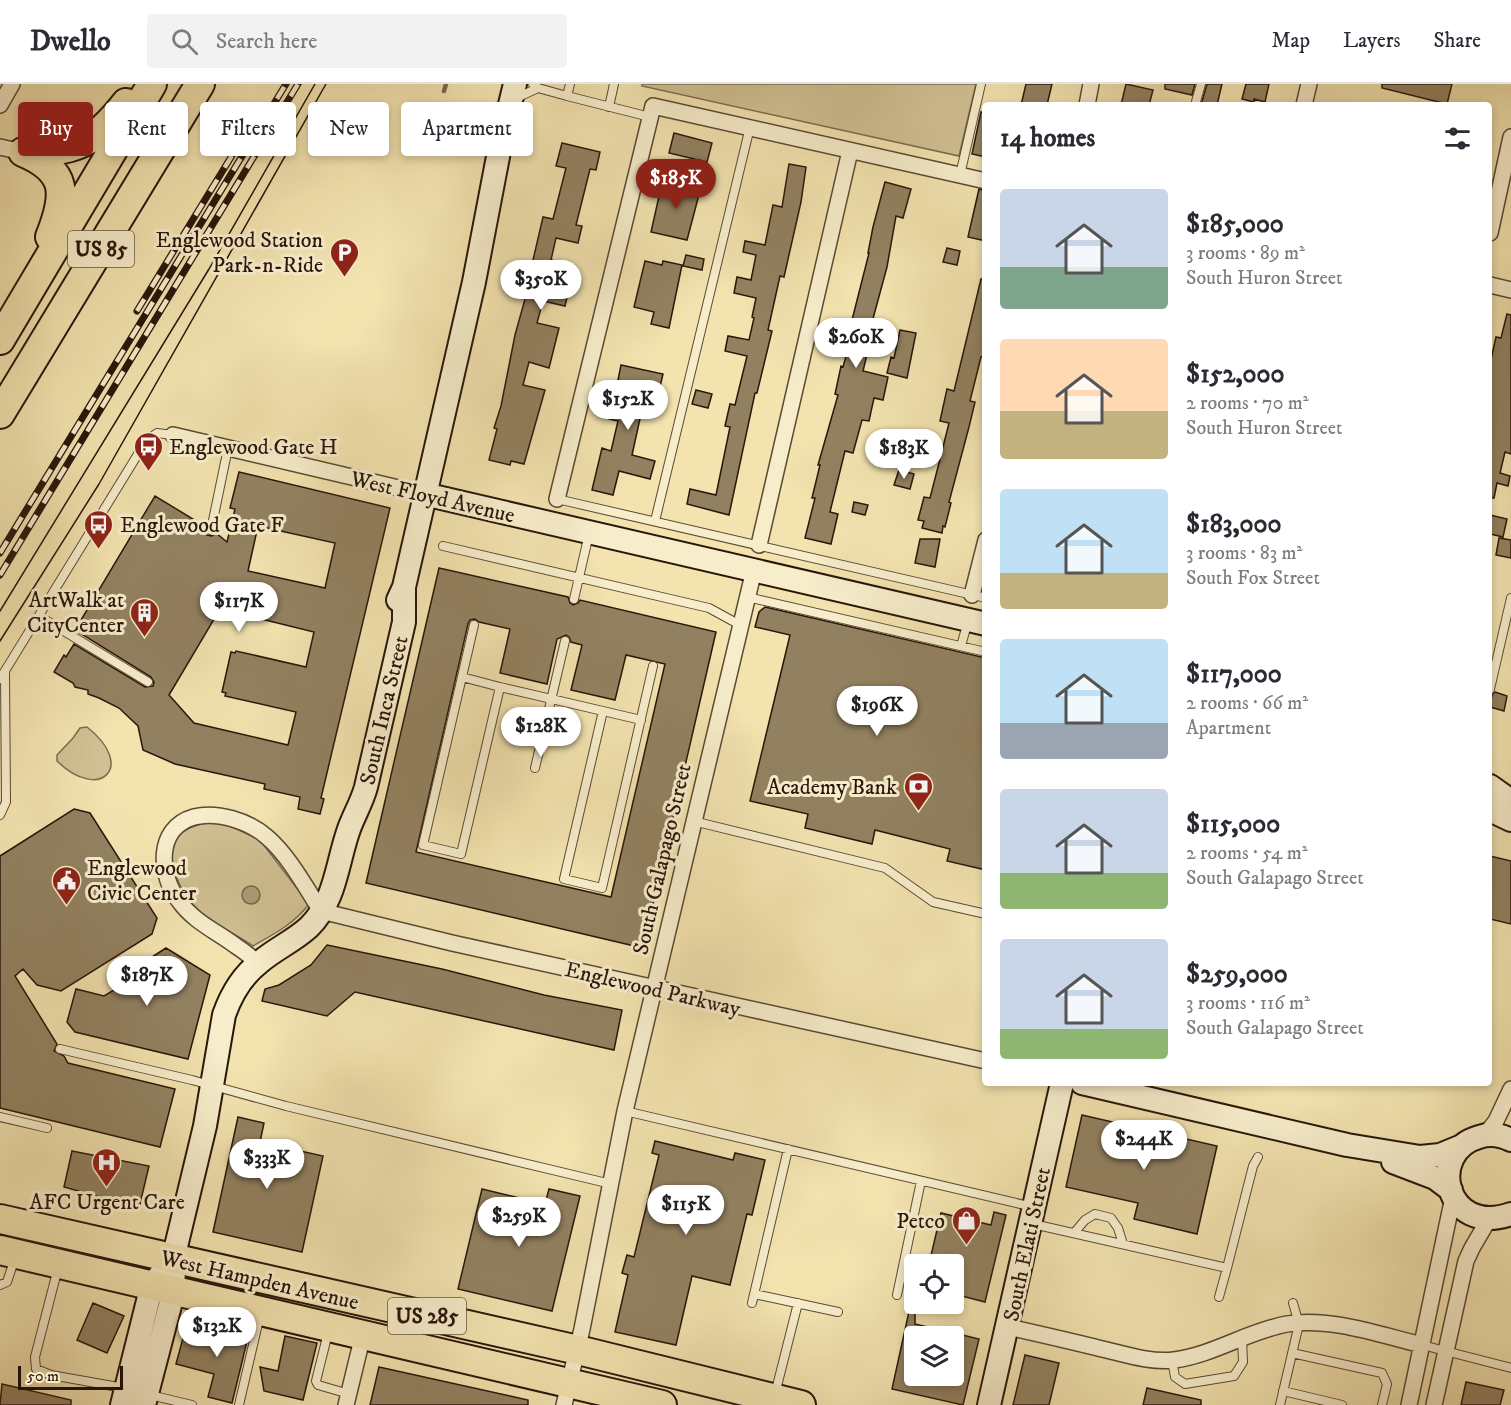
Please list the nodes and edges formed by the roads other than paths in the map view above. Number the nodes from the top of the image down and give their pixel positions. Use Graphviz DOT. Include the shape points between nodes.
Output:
graph roads {
  1 [pos="12,84"];
  2 [pos="141,84"];
  3 [pos="152,84"];
  4 [pos="200,84"];
  5 [pos="570,84"];
  6 [pos="614,84"];
  7 [pos="981,84"];
  8 [pos="1091,84"];
  9 [pos="1201,84"];
  10 [pos="1309,84"];
  11 [pos="535,86"];
  12 [pos="512,92"];
  13 [pos="567,96"];
  14 [pos="1088,102"];
  15 [pos="1196,102"];
  16 [pos="1305,102"];
  17 [pos="0,105"];
  18 [pos="609,107"];
  19 [pos="651,111"];
  20 [pos="750,127"];
  21 [pos="1511,137"];
  22 [pos="11,149"];
  23 [pos="850,151"];
  24 [pos="960,175"];
  25 [pos="982,180"];
  26 [pos="1492,224"];
  27 [pos="1492,285"];
  28 [pos="1511,290"];
  29 [pos="0,340"];
  30 [pos="0,414"];
  31 [pos="173,435"];
  32 [pos="228,448"];
  33 [pos="424,494"];
  34 [pos="557,499"];
  35 [pos="655,521"];
  36 [pos="211,530"];
  37 [pos="589,532"];
  38 [pos="759,545"];
  39 [pos="443,546"];
  40 [pos="754,570"];
  41 [pos="982,573"];
  42 [pos="579,578"];
  43 [pos="747,597"];
  44 [pos="979,597"];
  45 [pos="1511,598"];
  46 [pos="574,599"];
  47 [pos="39,616"];
  48 [pos="977,622"];
  49 [pos="474,625"];
  50 [pos="740,625"];
  51 [pos="565,641"];
  52 [pos="961,646"];
  53 [pos="982,651"];
  54 [pos="653,666"];
  55 [pos="5,671"];
  56 [pos="462,677"];
  57 [pos="0,680"];
  58 [pos="1492,680"];
  59 [pos="148,682"];
  60 [pos="500,687"];
  61 [pos="551,699"];
  62 [pos="603,711"];
  63 [pos="641,720"];
  64 [pos="535,768"];
  65 [pos="1501,799"];
  66 [pos="0,815"];
  67 [pos="1511,820"];
  68 [pos="693,821"];
  69 [pos="321,910"];
  70 [pos="982,913"];
  71 [pos="258,963"];
  72 [pos="654,988"];
  73 [pos="60,1049"];
  74 [pos="982,1060"];
  75 [pos="212,1085"];
  76 [pos="1061,1086"];
  77 [pos="1095,1086"];
  78 [pos="1121,1086"];
  79 [pos="1511,1089"];
  80 [pos="1144,1097"];
  81 [pos="625,1111"];
  82 [pos="0,1117"];
  83 [pos="47,1128"];
  84 [pos="1485,1135"];
  85 [pos="1511,1140"];
  86 [pos="1347,1145"];
  87 [pos="1462,1146"];
  88 [pos="788,1149"];
  89 [pos="1258,1157"];
  90 [pos="921,1181"];
  91 [pos="610,1184"];
  92 [pos="1452,1194"];
  93 [pos="1033,1215"];
  94 [pos="1500,1216"];
  95 [pos="0,1219"];
  96 [pos="1074,1233"];
  97 [pos="1123,1244"];
  98 [pos="8,1252"];
  99 [pos="173,1259"];
  100 [pos="59,1263"];
  101 [pos="1227,1268"];
  102 [pos="0,1285"];
  103 [pos="163,1287"];
  104 [pos="754,1294"];
  105 [pos="897,1295"];
  106 [pos="1220,1297"];
  107 [pos="753,1303"];
  108 [pos="798,1303"];
  109 [pos="1293,1303"];
  110 [pos="261,1311"];
  111 [pos="838,1312"];
  112 [pos="1299,1323"];
  113 [pos="330,1327"];
  114 [pos="1008,1327"];
  115 [pos="363,1335"];
  116 [pos="1242,1338"];
  117 [pos="1422,1345"];
  118 [pos="578,1350"];
  119 [pos="1445,1351"];
  120 [pos="1292,1353"];
  121 [pos="1172,1360"];
  122 [pos="1511,1368"];
  123 [pos="1283,1391"];
  124 [pos="567,1394"];
  125 [pos="135,1398"];
  126 [pos="347,1399"];
  127 [pos="787,1402"];
  128 [pos="192,1405"];
  129 [pos="240,1405"];
  130 [pos="662,1405"];
  131 [pos="990,1405"];
  132 [pos="1280,1405"];
  133 [pos="1342,1405"];
  134 [pos="1382,1405"];
  135 [pos="1409,1405"];
  136 [pos="1434,1405"];
  1 -- 17 [label="street"];
  2 -- 22 [label="highway" via="108,126 87,141 64,150"];
  3 -- 29 [label="highway, US 85"];
  4 -- 30 [label="highway, US 85"];
  5 -- 13 [label="lane"];
  6 -- 18 [label="lane"];
  7 -- 24 [label="lane"];
  8 -- 14 [label="street"];
  9 -- 15 [label="lane"];
  10 -- 16 [label="street"];
  11 -- 12 [label="lane"];
  11 -- 13 [label="lane"];
  12 -- 33 [label="street, South Inca Street" via="474,282"];
  13 -- 18 [label="lane"];
  18 -- 19 [label="lane"];
  19 -- 20 [label="street"];
  19 -- 34 [label="street"];
  20 -- 23 [label="street"];
  20 -- 35 [label="lane"];
  21 -- 26 [label="street"];
  22 -- 29 [label="highway" via="42,160 56,174 60,205 41,257"];
  23 -- 24 [label="street"];
  23 -- 38 [label="street"];
  24 -- 25 [label="street"];
  27 -- 28 [label="street"];
  31 -- 32 [label="street, West Floyd Avenue"];
  31 -- 47 [label="lane, West Floyd Avenue" via="160,433 146,441"];
  32 -- 33 [label="street, West Floyd Avenue"];
  32 -- 36 [label="lane"];
  33 -- 37 [label="street, West Floyd Avenue"];
  33 -- 69 [label="street, South Inca Street" via="404,587 391,618 348,795 348,830 338,873"];
  34 -- 35 [label="lane"];
  35 -- 38 [label="lane"];
  37 -- 40 [label="street, West Floyd Avenue"];
  37 -- 42 [label="lane"];
  38 -- 44 [label="lane"];
  39 -- 42 [label="lane"];
  40 -- 43 [label="street, South Galapago Street"];
  40 -- 48 [label="street, West Floyd Avenue"];
  41 -- 44 [label="street"];
  42 -- 46 [label="lane"];
  42 -- 50 [label="lane" via="709,608"];
  43 -- 50 [label="street, South Galapago Street"];
  43 -- 52 [label="lane"];
  45 -- 58 [label="lane"];
  47 -- 55 [label="lane, West Floyd Avenue"];
  47 -- 59 [label="lane"];
  48 -- 52 [label="lane"];
  49 -- 56 [label="lane"];
  50 -- 68 [label="street, South Galapago Street"];
  51 -- 61 [label="lane"];
  52 -- 53 [label="lane"];
  54 -- 63 [label="lane"];
  55 -- 57 [label="lane, West Floyd Avenue"];
  55 -- 66 [label="lane" via="6,802"];
  56 -- 60 [label="lane"];
  56 -- 60 [label="lane" via="423,845 461,854"];
  60 -- 61 [label="lane"];
  61 -- 62 [label="lane"];
  61 -- 64 [label="lane"];
  62 -- 63 [label="lane"];
  62 -- 63 [label="lane" via="564,879 602,888"];
  65 -- 67 [label="street"];
  68 -- 70 [label="lane" via="885,868 933,902"];
  68 -- 72 [label="street, South Galapago Street"];
  69 -- 71 [label="street, South Inca Street" via="310,926"];
  69 -- 71 [label="street" via="282,854 267,837 248,825 212,815 178,825 165,849 163,865 168,884 193,917"];
  69 -- 72 [label="street, Englewood Parkway"];
  71 -- 75 [label="street, South Inca Street" via="231,998 224,1015"];
  72 -- 74 [label="street, Englewood Parkway"];
  72 -- 81 [label="street, South Galapago Street"];
  73 -- 75 [label="lane"];
  75 -- 91 [label="lane"];
  75 -- 99 [label="street, South Inca Street"];
  76 -- 93 [label="street, South Elati Street"];
  77 -- 80 [label="street"];
  78 -- 80 [label="street"];
  79 -- 84 [label="street"];
  80 -- 86 [label="street"];
  81 -- 88 [label="lane"];
  81 -- 91 [label="street, South Galapago Street"];
  82 -- 83 [label="lane"];
  84 -- 85 [label="street"];
  84 -- 87 [label="street"];
  86 -- 87 [label="street" via="1420,1156 1440,1155"];
  86 -- 92 [label="street" via="1435,1178"];
  87 -- 92 [label="street" via="1449,1170"];
  88 -- 90 [label="lane"];
  88 -- 104 [label="lane"];
  89 -- 101 [label="lane"];
  90 -- 93 [label="lane"];
  90 -- 105 [label="lane"];
  91 -- 118 [label="street, South Galapago Street"];
  92 -- 94 [label="street" via="1468,1213"];
  92 -- 117 [label="street"];
  93 -- 96 [label="lane"];
  93 -- 114 [label="street, South Elati Street"];
  94 -- 119 [label="street" via="1466,1261"];
  95 -- 99 [label="highway, West Hampden Avenue / US 285"];
  96 -- 97 [label="lane"];
  96 -- 97 [label="lane" via="1095,1214 1111,1218"];
  97 -- 101 [label="lane"];
  98 -- 100 [label="highway, West Hampden Avenue / US 285"];
  98 -- 102 [label="lane" via="8,1282"];
  99 -- 103 [label="street, South Inca Street"];
  99 -- 118 [label="highway, West Hampden Avenue / US 285"];
  100 -- 103 [label="highway, West Hampden Avenue / US 285"];
  100 -- 125 [label="lane" via="35,1357 36,1369"];
  101 -- 106 [label="lane"];
  103 -- 110 [label="highway, West Hampden Avenue / US 285"];
  103 -- 125 [label="street, South Inca Street"];
  104 -- 107 [label="lane"];
  104 -- 108 [label="lane"];
  108 -- 111 [label="lane"];
  108 -- 127 [label="lane"];
  109 -- 112 [label="lane"];
  110 -- 113 [label="highway, West Hampden Avenue / US 285"];
  110 -- 129 [label="lane"];
  112 -- 116 [label="street"];
  112 -- 117 [label="street" via="1339,1326"];
  112 -- 120 [label="lane"];
  113 -- 115 [label="highway, West Hampden Avenue / US 285"];
  113 -- 126 [label="lane" via="316,1381"];
  114 -- 121 [label="street" via="1119,1353"];
  114 -- 131 [label="street, South Elati Street"];
  115 -- 124 [label="highway, West Hampden Avenue / US 285"];
  115 -- 126 [label="street"];
  116 -- 121 [label="street"];
  116 -- 121 [label="lane" via="1243,1362 1234,1376 1185,1384 1175,1377"];
  117 -- 119 [label="lane"];
  117 -- 135 [label="street"];
  118 -- 124 [label="street, South Galapago Street"];
  118 -- 127 [label="highway, West Hampden Avenue / US 285"];
  119 -- 122 [label="lane"];
  119 -- 136 [label="street"];
  120 -- 123 [label="lane"];
  120 -- 134 [label="lane" via="1382,1373 1387,1384"];
  123 -- 132 [label="lane"];
  123 -- 133 [label="lane"];
  124 -- 130 [label="highway, West Hampden Avenue / US 285"];
  125 -- 128 [label="lane"];
}
